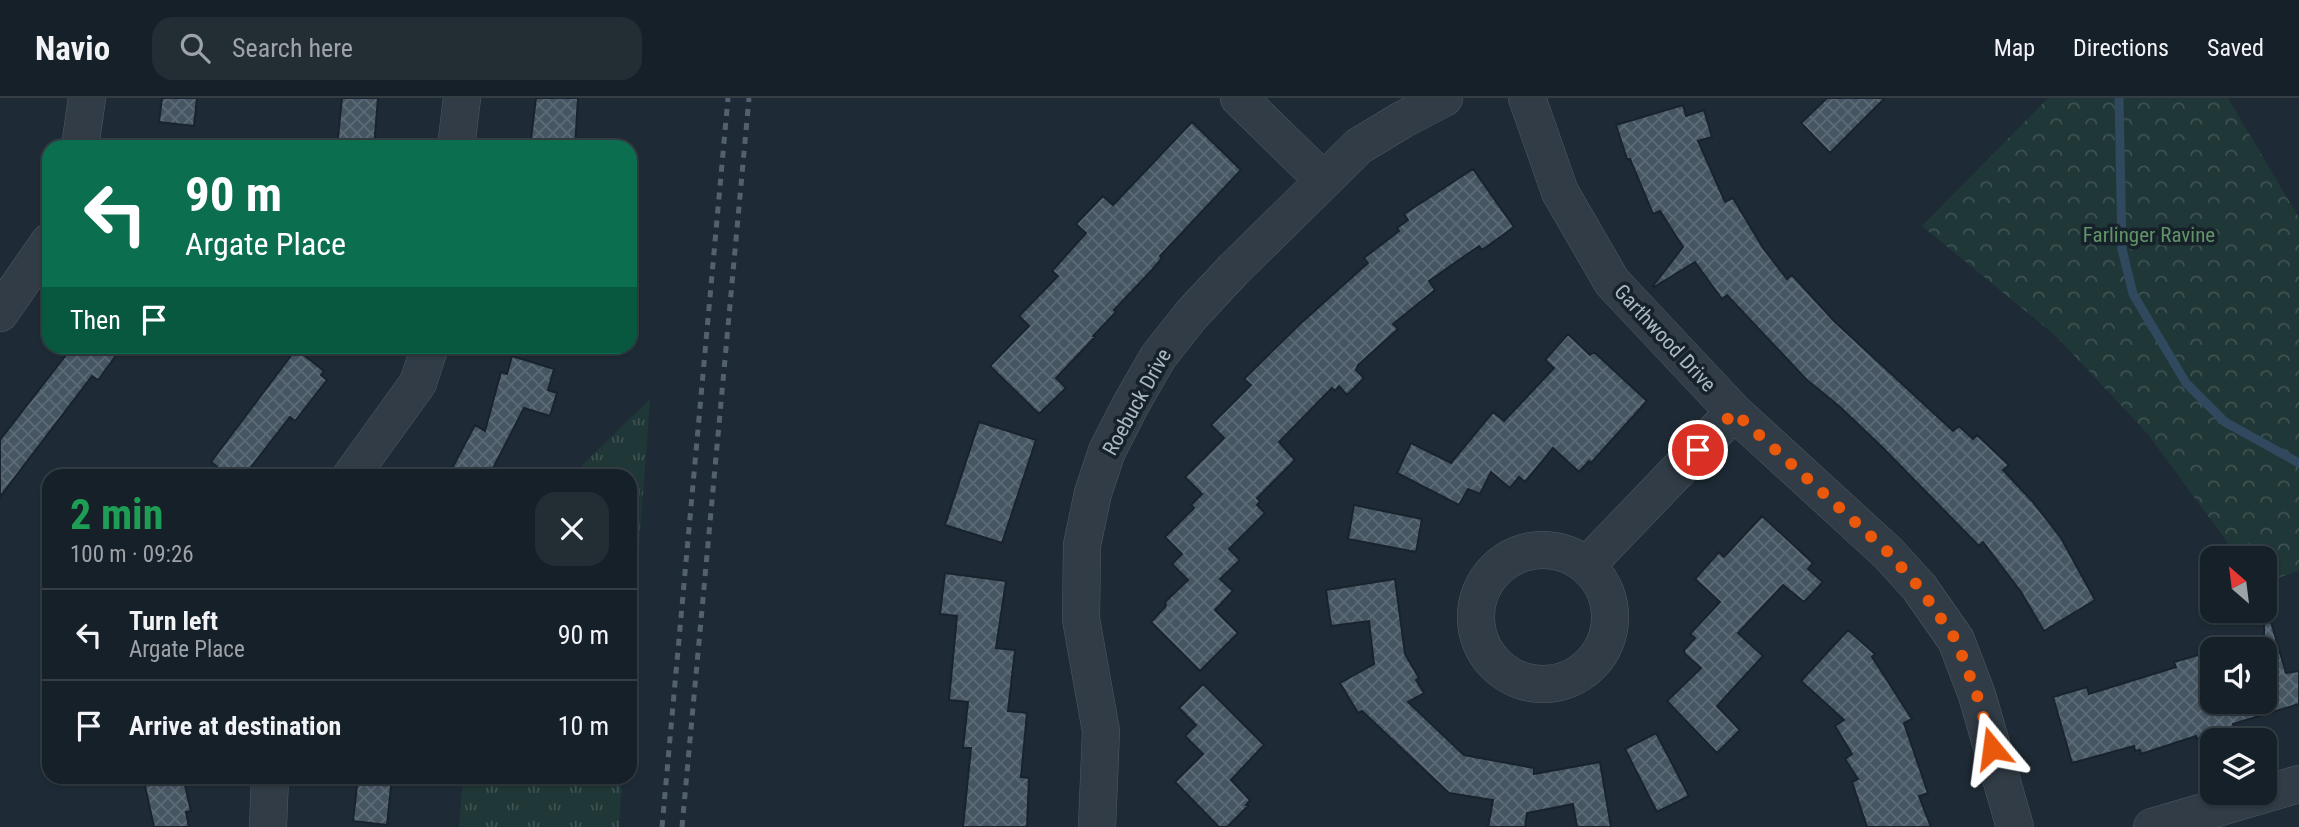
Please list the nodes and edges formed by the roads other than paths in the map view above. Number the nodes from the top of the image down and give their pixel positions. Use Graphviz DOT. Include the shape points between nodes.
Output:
graph roads {
  1 [pos="87,98"];
  2 [pos="462,98"];
  3 [pos="1239,98"];
  4 [pos="1444,98"];
  5 [pos="1527,98"];
  6 [pos="81,140"];
  7 [pos="458,140"];
  8 [pos="1323,180"];
  9 [pos="42,252"];
  10 [pos="0,313"];
  11 [pos="427,354"];
  12 [pos="1734,412"];
  13 [pos="356,469"];
  14 [pos="1587,565"];
  15 [pos="270,784"];
  16 [pos="2299,784"];
  17 [pos="1104,822"];
  18 [pos="268,827"];
  19 [pos="2015,827"];
  20 [pos="2152,827"];
  1 -- 6 [label="street"];
  2 -- 7 [label="street"];
  3 -- 8 [label="street"];
  4 -- 8 [label="street, Roebuck Drive" via="1359,146"];
  5 -- 12 [label="street, Garthwood Drive" via="1560,192 1612,282"];
  8 -- 17 [label="street, Roebuck Drive" via="1192,314 1158,357 1107,452 1093,492 1082,545 1081,619 1101,731"];
  9 -- 10 [label="street"];
  11 -- 13 [label="street" via="418,383"];
  12 -- 14 [label="street"];
  12 -- 19 [label="street, Garthwood Drive" via="1888,552 1956,640"];
  15 -- 18 [label="street"];
  16 -- 20 [label="street"];
}
